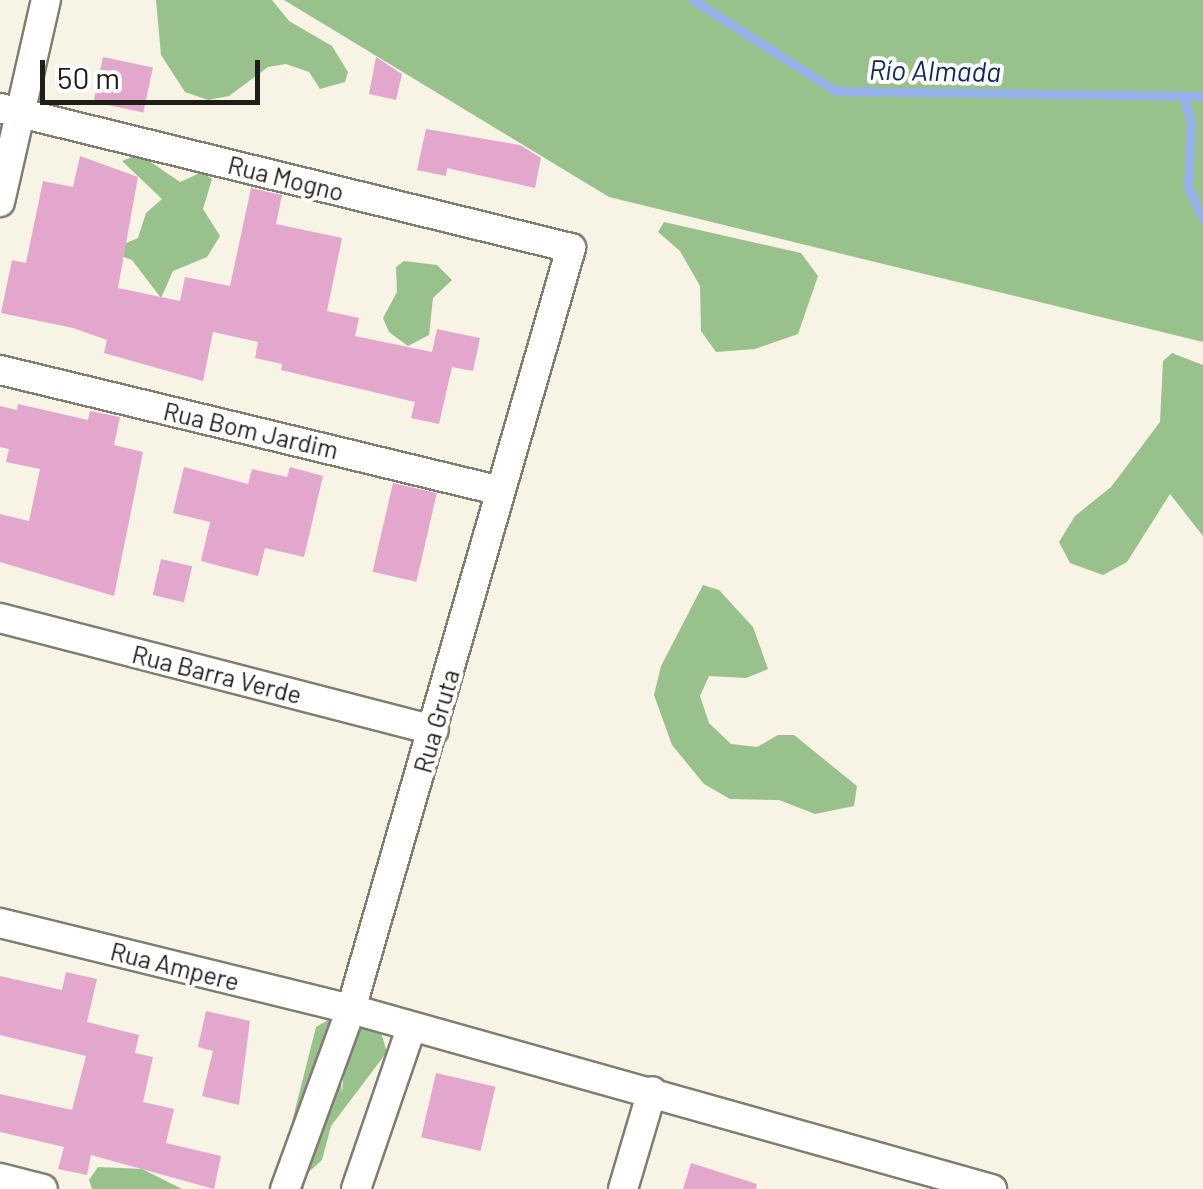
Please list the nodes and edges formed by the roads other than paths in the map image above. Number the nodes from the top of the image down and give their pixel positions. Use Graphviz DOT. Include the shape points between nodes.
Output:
graph roads {
  1 [pos="46,0"];
  2 [pos="10,110"];
  3 [pos="0,202"];
  4 [pos="571,248"];
  5 [pos="0,370"];
  6 [pos="501,490"];
  7 [pos="0,618"];
  8 [pos="434,730"];
  9 [pos="0,923"];
  10 [pos="351,1009"];
  11 [pos="411,1028"];
  12 [pos="652,1091"];
  13 [pos="0,1178"];
  14 [pos="932,1179"];
  15 [pos="43,1189"];
  16 [pos="284,1189"];
  17 [pos="356,1189"];
  18 [pos="623,1189"];
  19 [pos="992,1189"];
  1 -- 2 [label="street"];
  2 -- 3 [label="street"];
  2 -- 4 [label="street, Rua Mogno"];
  4 -- 6 [label="street, Rua Gruta"];
  5 -- 6 [label="street, Rua Bom Jardim"];
  6 -- 8 [label="street, Rua Gruta"];
  7 -- 8 [label="street, Rua Barra Verde"];
  8 -- 10 [label="street, Rua Gruta"];
  9 -- 10 [label="street, Rua Ampere"];
  10 -- 11 [label="street, Rua Ampere"];
  10 -- 16 [label="street, Rua Gruta"];
  11 -- 12 [label="street, Rua Ampere"];
  11 -- 17 [label="street"];
  12 -- 14 [label="street, Rua Ampere"];
  12 -- 18 [label="street"];
  13 -- 15 [label="street"];
  14 -- 19 [label="street, Rua Ampere"];
}
